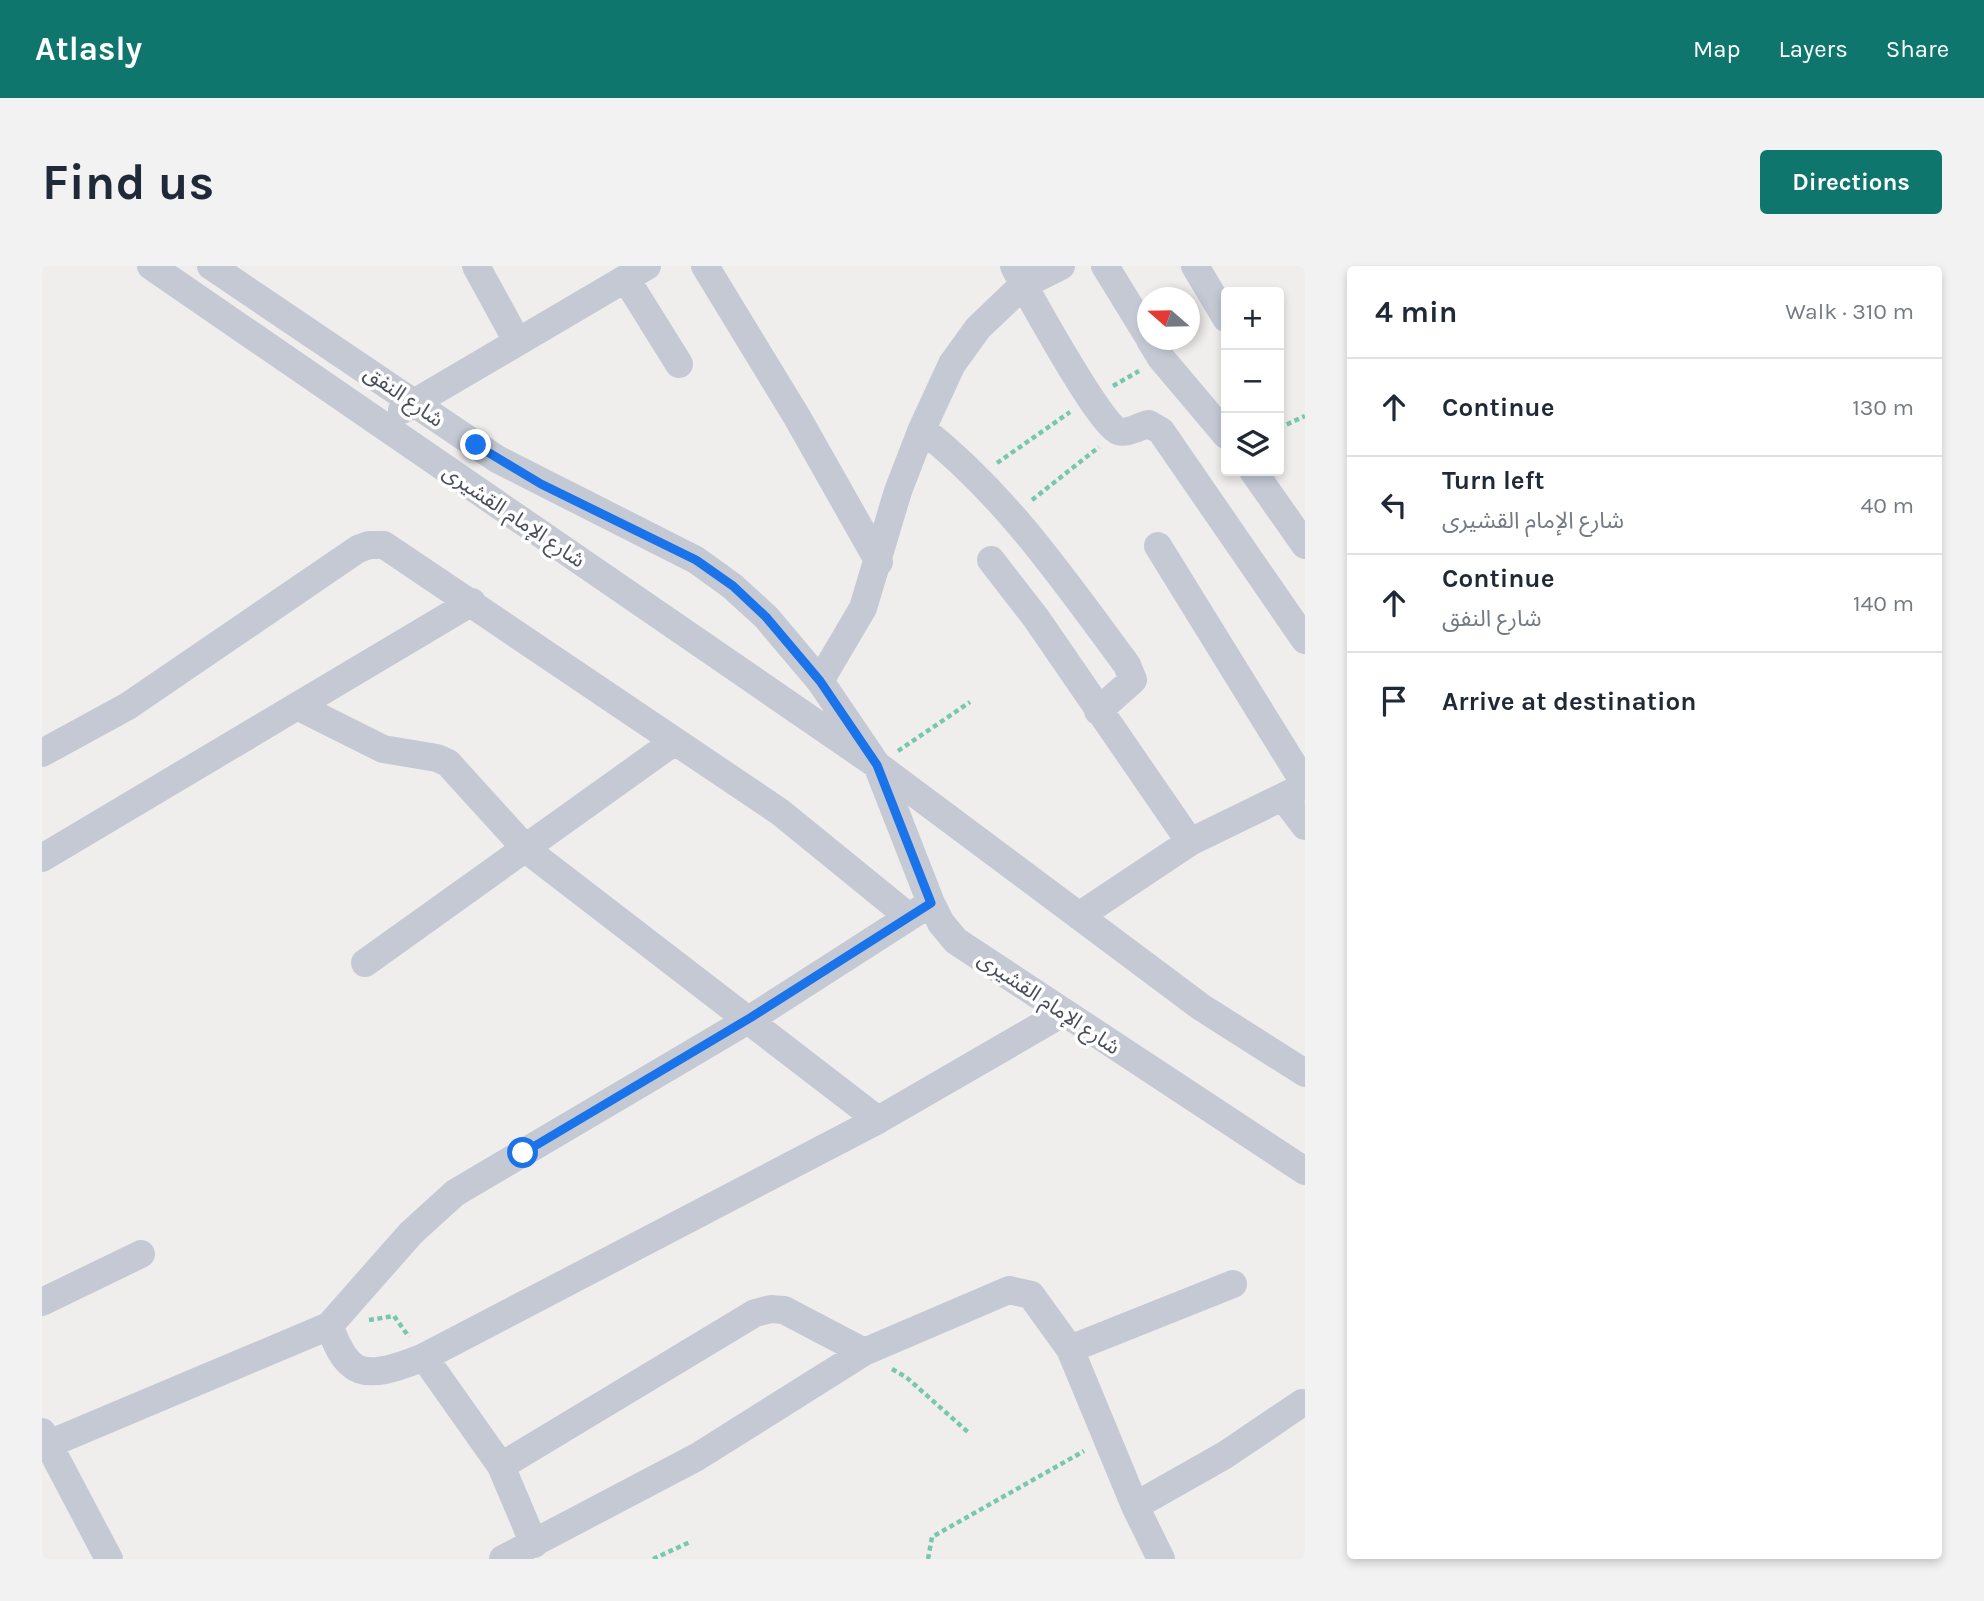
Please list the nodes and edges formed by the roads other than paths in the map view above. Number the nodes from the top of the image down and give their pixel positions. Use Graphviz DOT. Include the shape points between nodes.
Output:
graph roads {
  1 [pos="151,266"];
  2 [pos="211,266"];
  3 [pos="476,266"];
  4 [pos="705,266"];
  5 [pos="1061,266"];
  6 [pos="1105,266"];
  7 [pos="1195,266"];
  8 [pos="636,272"];
  9 [pos="1019,275"];
  10 [pos="1221,310"];
  11 [pos="1137,319"];
  12 [pos="517,341"];
  13 [pos="1157,350"];
  14 [pos="679,364"];
  15 [pos="414,402"];
  16 [pos="380,424"];
  17 [pos="922,429"];
  18 [pos="1221,429"];
  19 [pos="1257,476"];
  20 [pos="1305,545"];
  21 [pos="1158,546"];
  22 [pos="990,560"];
  23 [pos="879,562"];
  24 [pos="472,602"];
  25 [pos="1305,640"];
  26 [pos="820,681"];
  27 [pos="297,706"];
  28 [pos="1098,711"];
  29 [pos="676,741"];
  30 [pos="42,752"];
  31 [pos="877,765"];
  32 [pos="1298,789"];
  33 [pos="1305,826"];
  34 [pos="1190,842"];
  35 [pos="527,850"];
  36 [pos="42,858"];
  37 [pos="920,910"];
  38 [pos="1079,916"];
  39 [pos="365,963"];
  40 [pos="1063,1013"];
  41 [pos="750,1018"];
  42 [pos="1305,1073"];
  43 [pos="878,1120"];
  44 [pos="1305,1171"];
  45 [pos="141,1254"];
  46 [pos="1233,1284"];
  47 [pos="42,1302"];
  48 [pos="329,1326"];
  49 [pos="1070,1349"];
  50 [pos="864,1353"];
  51 [pos="425,1357"];
  52 [pos="1302,1404"];
  53 [pos="45,1438"];
  54 [pos="501,1466"];
  55 [pos="1135,1506"];
  56 [pos="534,1544"];
  57 [pos="109,1559"];
  58 [pos="503,1559"];
  59 [pos="1161,1559"];
  1 -- 16 [label="street, شارع الإمام القشيرى"];
  2 -- 15 [label="street, شارع النفق"];
  3 -- 12 [label="street"];
  4 -- 23 [label="street"];
  5 -- 9 [label="street"];
  6 -- 11 [label="street"];
  7 -- 10 [label="street"];
  8 -- 12 [label="street"];
  8 -- 14 [label="street"];
  9 -- 17 [label="street" via="952,364"];
  9 -- 25 [label="street" via="1110,427 1119,432 1149,424 1161,431"];
  12 -- 15 [label="street"];
  13 -- 18 [label="street"];
  15 -- 16 [label="street"];
  15 -- 26 [label="street, شارع النفق" via="530,478 696,560 766,617"];
  16 -- 31 [label="street, شارع الإمام القشيرى"];
  17 -- 23 [label="street" via="898,491"];
  17 -- 28 [label="street" via="1014,514 1131,671 1133,680"];
  19 -- 20 [label="street"];
  21 -- 32 [label="street"];
  22 -- 28 [label="street" via="1036,618"];
  23 -- 26 [label="street" via="863,608"];
  24 -- 27 [label="street"];
  24 -- 29 [label="street"];
  24 -- 30 [label="street" via="384,545 369,545 128,706"];
  26 -- 31 [label="street, شارع النفق"];
  27 -- 35 [label="street" via="383,749 448,762"];
  27 -- 36 [label="street"];
  28 -- 34 [label="street"];
  29 -- 35 [label="street"];
  29 -- 37 [label="street"];
  31 -- 37 [label="street, شارع الإمام القشيرى"];
  31 -- 38 [label="street, شارع الإمام القشيرى"];
  32 -- 33 [label="street"];
  32 -- 34 [label="street"];
  34 -- 38 [label="street"];
  35 -- 39 [label="street"];
  35 -- 41 [label="street"];
  37 -- 40 [label="street, شارع الإمام القشيرى" via="941,923 956,941"];
  37 -- 41 [label="street"];
  38 -- 42 [label="street, شارع الإمام القشيرى" via="1201,1007"];
  40 -- 43 [label="street"];
  40 -- 44 [label="street, شارع الإمام القشيرى"];
  41 -- 43 [label="street"];
  41 -- 48 [label="street" via="456,1193 404,1241"];
  43 -- 51 [label="street"];
  45 -- 47 [label="street"];
  46 -- 49 [label="street"];
  48 -- 51 [label="street" via="354,1368 395,1368"];
  48 -- 53 [label="street"];
  49 -- 50 [label="street" via="1031,1295 1009,1290"];
  49 -- 55 [label="street"];
  50 -- 54 [label="street" via="784,1310 755,1313"];
  50 -- 56 [label="street" via="697,1457"];
  51 -- 54 [label="street"];
  52 -- 55 [label="street"];
  53 -- 57 [label="street"];
  54 -- 56 [label="street"];
  55 -- 59 [label="street"];
  56 -- 58 [label="street"];
}
